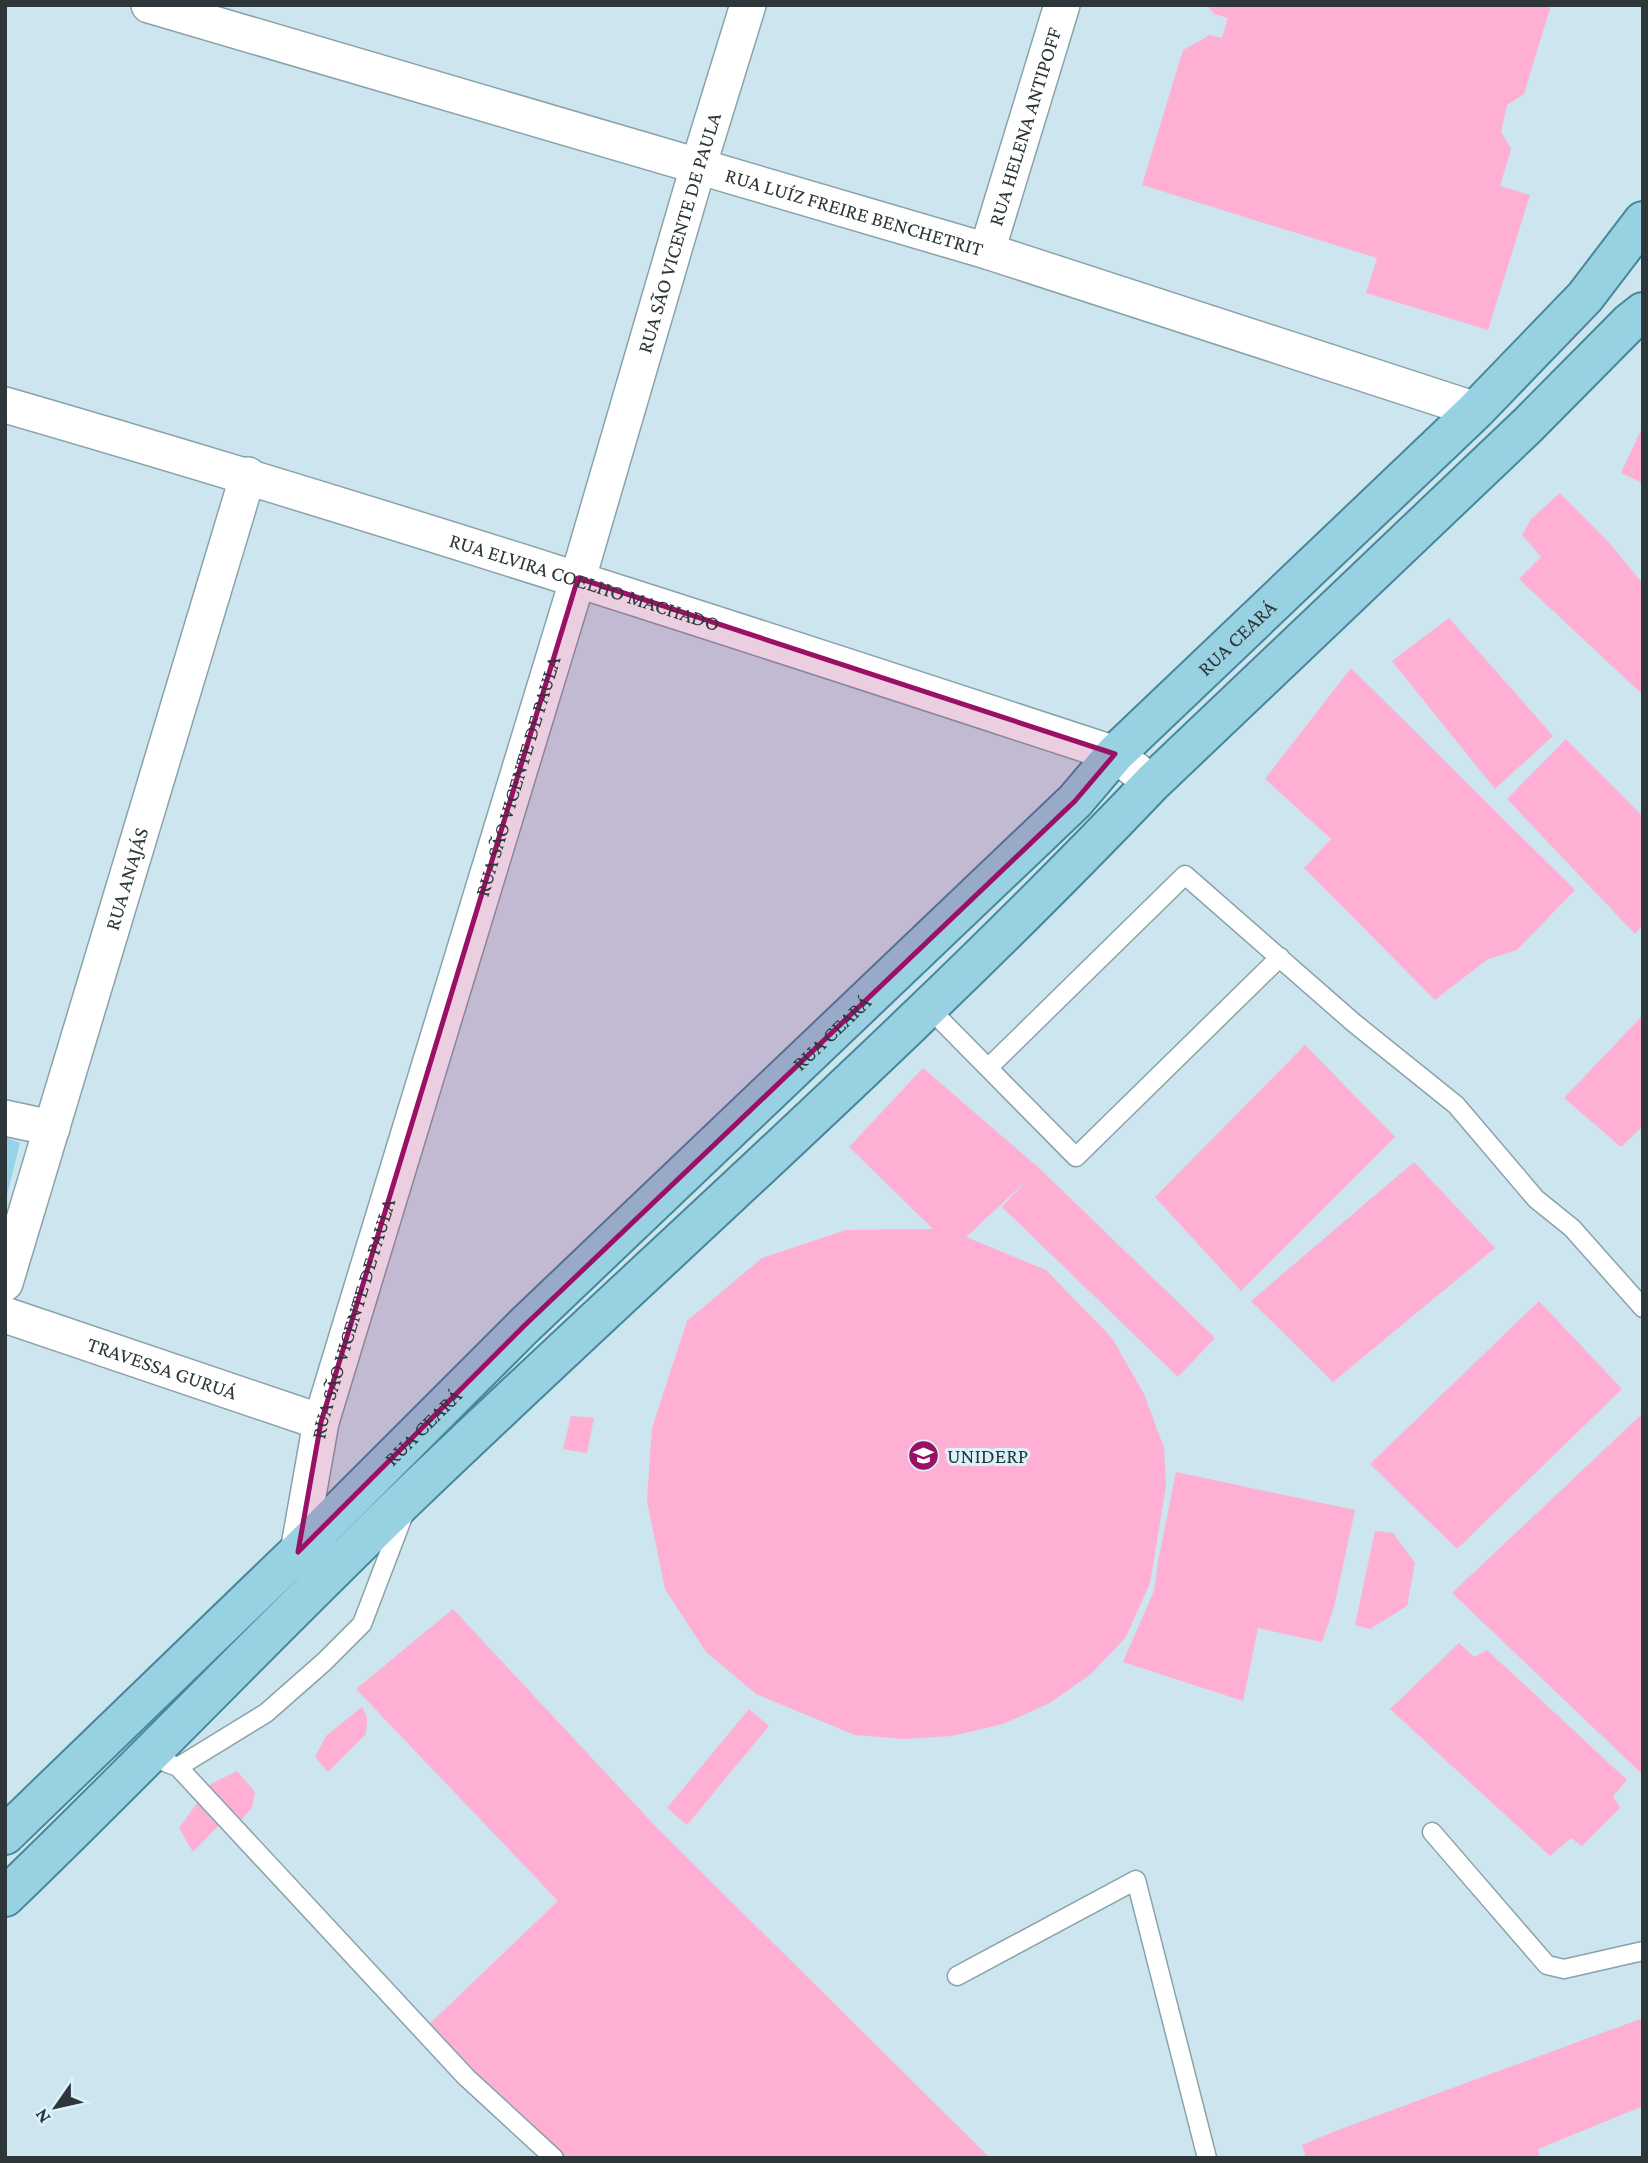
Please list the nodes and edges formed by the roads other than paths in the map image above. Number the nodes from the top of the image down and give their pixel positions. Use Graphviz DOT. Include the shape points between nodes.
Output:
graph roads {
  1 [pos="149,5"];
  2 [pos="748,5"];
  3 [pos="1062,5"];
  4 [pos="698,167"];
  5 [pos="1643,221"];
  6 [pos="987,251"];
  7 [pos="1643,312"];
  8 [pos="5,405"];
  9 [pos="1476,411"];
  10 [pos="248,475"];
  11 [pos="578,578"];
  12 [pos="1115,754"];
  13 [pos="1152,783"];
  14 [pos="1280,957"];
  15 [pos="927,1006"];
  16 [pos="989,1067"];
  17 [pos="5,1118"];
  18 [pos="52,1128"];
  19 [pos="5,1283"];
  20 [pos="1643,1308"];
  21 [pos="5,1315"];
  22 [pos="321,1422"];
  23 [pos="410,1496"];
  24 [pos="298,1552"];
  25 [pos="163,1762"];
  26 [pos="1432,1832"];
  27 [pos="5,1835"];
  28 [pos="50,1853"];
  29 [pos="5,1897"];
  30 [pos="5,1917"];
  31 [pos="1643,1951"];
  32 [pos="957,1976"];
  33 [pos="554,2158"];
  34 [pos="1207,2158"];
  1 -- 4 [label="street, RUA LUÍZ FREIRE BENCHETRIT"];
  2 -- 4 [label="street, RUA SÃO VICENTE DE PAULA"];
  3 -- 6 [label="street, RUA HELENA ANTIPOFF"];
  4 -- 6 [label="street, RUA LUÍZ FREIRE BENCHETRIT"];
  4 -- 11 [label="street, RUA SÃO VICENTE DE PAULA"];
  5 -- 9 [label="main road, RUA CEARÁ" via="1586,297"];
  6 -- 9 [label="street, RUA LUÍZ FREIRE BENCHETRIT"];
  7 -- 13 [label="main road, RUA CEARÁ"];
  8 -- 10 [label="street, RUA ELVIRA COELHO MACHADO"];
  9 -- 12 [label="main road, RUA CEARÁ"];
  10 -- 11 [label="street, RUA ELVIRA COELHO MACHADO"];
  10 -- 18 [label="street, RUA ANAJÁS"];
  11 -- 12 [label="street, RUA ELVIRA COELHO MACHADO"];
  11 -- 22 [label="street, RUA SÃO VICENTE DE PAULA"];
  12 -- 13 [label="street, RUA ELVIRA COELHO MACHADO"];
  12 -- 24 [label="main road, RUA CEARÁ" via="1074,801 524,1326"];
  13 -- 15 [label="main road, RUA CEARÁ"];
  14 -- 16 [label="lane" via="1185,875"];
  14 -- 16 [label="lane" via="1076,1157"];
  14 -- 20 [label="lane" via="1456,1105 1536,1199 1572,1228"];
  15 -- 16 [label="lane"];
  15 -- 23 [label="main road, RUA CEARÁ"];
  17 -- 18 [label="street"];
  18 -- 19 [label="street, RUA ANAJÁS"];
  21 -- 22 [label="street, TRAVESSA GURUÁ"];
  22 -- 24 [label="street, RUA SÃO VICENTE DE PAULA"];
  23 -- 25 [label="main road, RUA CEARÁ"];
  23 -- 25 [label="lane" via="362,1624 266,1713"];
  24 -- 27 [label="main road, RUA CEARÁ"];
  25 -- 28 [label="main road, RUA CEARÁ"];
  25 -- 33 [label="lane" via="466,2077"];
  26 -- 31 [label="lane" via="1547,1965 1564,1969"];
  28 -- 29 [label="main road, RUA CEARÁ"];
  28 -- 30 [label="main road"];
  32 -- 34 [label="lane" via="1136,1880"];
}
